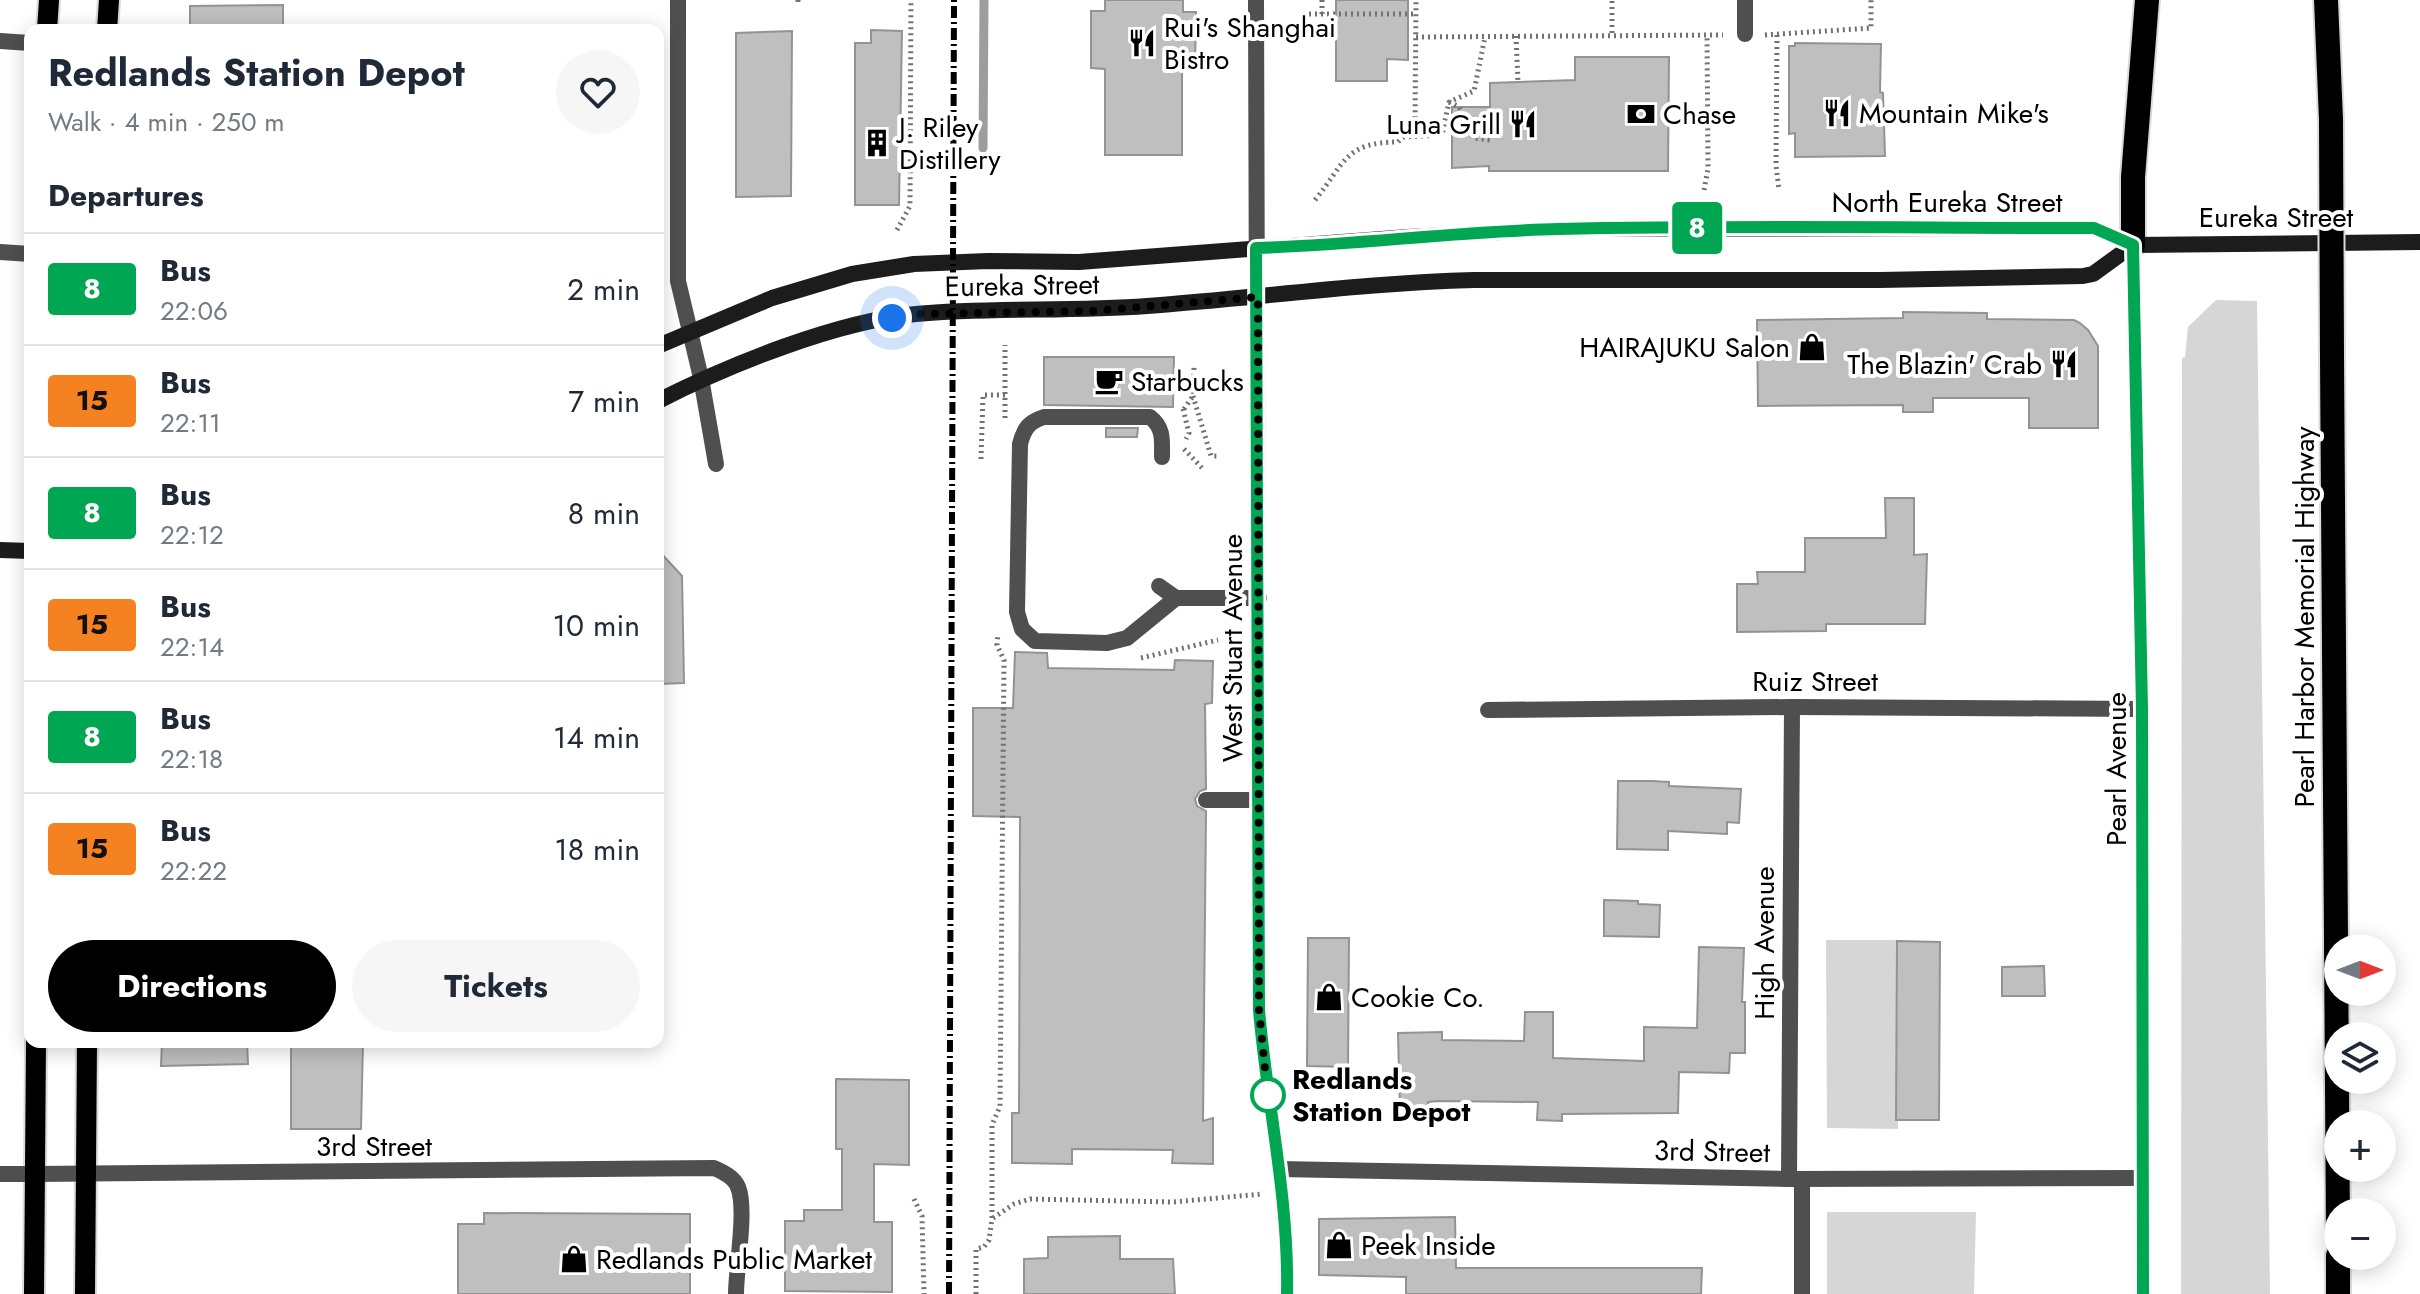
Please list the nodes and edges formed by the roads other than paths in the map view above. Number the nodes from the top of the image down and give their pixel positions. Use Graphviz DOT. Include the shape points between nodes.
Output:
graph roads {
  1 [pos="49,0"];
  2 [pos="109,0"];
  3 [pos="678,0"];
  4 [pos="1256,0"];
  5 [pos="1745,0"];
  6 [pos="2147,0"];
  7 [pos="2326,0"];
  8 [pos="47,24"];
  9 [pos="107,24"];
  10 [pos="1745,34"];
  11 [pos="0,41"];
  12 [pos="24,43"];
  13 [pos="2420,242"];
  14 [pos="2133,245"];
  15 [pos="1256,248"];
  16 [pos="0,252"];
  17 [pos="24,254"];
  18 [pos="1258,297"];
  19 [pos="690,332"];
  20 [pos="664,343"];
  21 [pos="701,378"];
  22 [pos="664,398"];
  23 [pos="1162,457"];
  24 [pos="716,464"];
  25 [pos="0,550"];
  26 [pos="24,551"];
  27 [pos="1159,586"];
  28 [pos="1176,598"];
  29 [pos="1259,598"];
  30 [pos="1792,707"];
  31 [pos="2142,709"];
  32 [pos="1488,710"];
  33 [pos="1206,800"];
  34 [pos="1258,800"];
  35 [pos="36,1048"];
  36 [pos="87,1048"];
  37 [pos="1279,1169"];
  38 [pos="85,1173"];
  39 [pos="0,1174"];
  40 [pos="35,1174"];
  41 [pos="2143,1178"];
  42 [pos="1795,1179"];
  43 [pos="2338,1198"];
  44 [pos="2338,1270"];
  45 [pos="34,1294"];
  46 [pos="85,1294"];
  47 [pos="736,1294"];
  48 [pos="1287,1294"];
  49 [pos="1802,1294"];
  50 [pos="2143,1294"];
  51 [pos="2338,1294"];
  1 -- 8 [label="main road"];
  2 -- 9 [label="main road"];
  3 -- 19 [label="street" via="678,281"];
  4 -- 15 [label="street, West Stuart Avenue"];
  5 -- 10 [label="street"];
  6 -- 14 [label="highway"];
  7 -- 43 [label="highway, Pearl Harbor Memorial Highway, bridge"];
  11 -- 12 [label="street"];
  13 -- 14 [label="street, Eureka Street"];
  14 -- 15 [label="street, North Eureka Street" via="2094,228 1744,228 1542,230"];
  14 -- 18 [label="street" via="2083,276 1474,280"];
  14 -- 31 [label="street, Pearl Avenue"];
  15 -- 18 [label="street, West Stuart Avenue"];
  15 -- 19 [label="street, Eureka Street" via="867,271 772,298"];
  16 -- 17 [label="street"];
  18 -- 21 [label="street, Eureka Street" via="1093,311 914,314 833,332"];
  18 -- 29 [label="street, West Stuart Avenue"];
  19 -- 20 [label="street, Eureka Street"];
  19 -- 21 [label="street"];
  21 -- 22 [label="street, Eureka Street"];
  21 -- 24 [label="street"];
  23 -- 28 [label="street" via="1162,433 1150,417 1031,421 1020,444 1017,612 1022,629 1035,641 1107,643 1127,638"];
  25 -- 26 [label="street"];
  27 -- 28 [label="street"];
  28 -- 29 [label="street"];
  29 -- 34 [label="street, West Stuart Avenue"];
  30 -- 31 [label="street, Ruiz Street"];
  30 -- 32 [label="street, Ruiz Street"];
  30 -- 42 [label="street, High Avenue"];
  31 -- 41 [label="street, Pearl Avenue"];
  33 -- 34 [label="street"];
  34 -- 37 [label="street, West Stuart Avenue" via="1259,1010"];
  35 -- 40 [label="main road"];
  36 -- 38 [label="main road"];
  37 -- 42 [label="street, 3rd Street"];
  37 -- 48 [label="street, West Stuart Avenue"];
  38 -- 40 [label="street, 3rd Street"];
  38 -- 46 [label="main road"];
  38 -- 47 [label="street, 3rd Street" via="714,1168 733,1179 739,1191"];
  39 -- 40 [label="street, 3rd Street"];
  40 -- 45 [label="main road"];
  41 -- 42 [label="street, 3rd Street"];
  41 -- 50 [label="street, Pearl Avenue"];
  42 -- 49 [label="street, High Avenue"];
  44 -- 51 [label="highway"];
}
